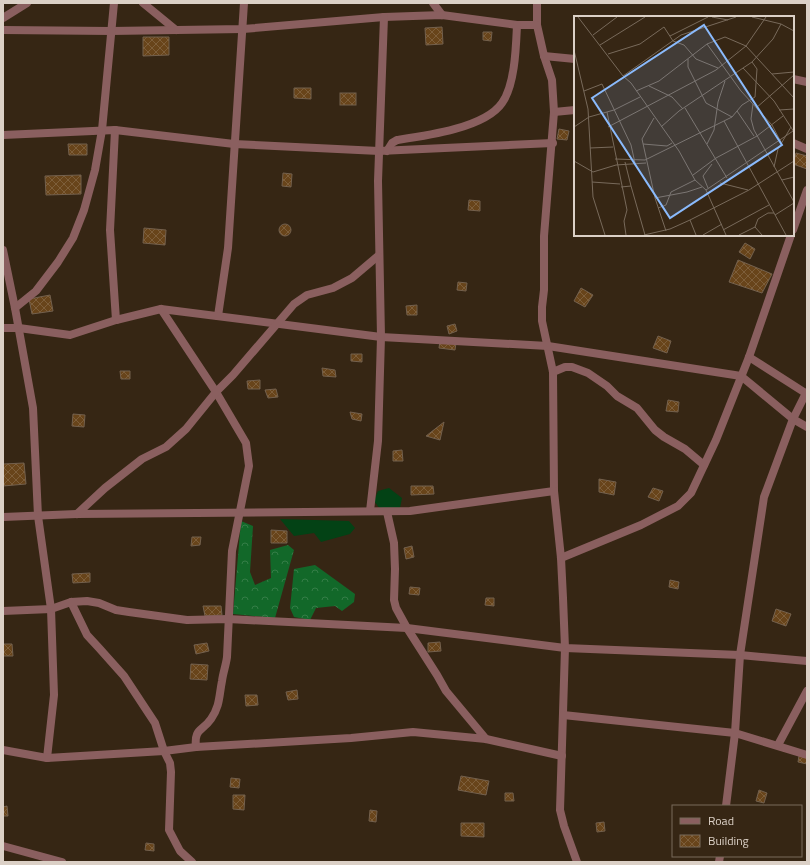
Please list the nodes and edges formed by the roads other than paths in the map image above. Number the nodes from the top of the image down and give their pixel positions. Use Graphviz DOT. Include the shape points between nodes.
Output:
graph roads {
  1 [pos="27,3"];
  2 [pos="114,3"];
  3 [pos="143,3"];
  4 [pos="244,3"];
  5 [pos="433,3"];
  6 [pos="537,3"];
  7 [pos="442,15"];
  8 [pos="384,17"];
  9 [pos="3,18"];
  10 [pos="517,25"];
  11 [pos="536,25"];
  12 [pos="243,29"];
  13 [pos="3,30"];
  14 [pos="176,30"];
  15 [pos="111,31"];
  16 [pos="544,56"];
  17 [pos="574,59"];
  18 [pos="794,79"];
  19 [pos="807,82"];
  20 [pos="574,110"];
  21 [pos="554,112"];
  22 [pos="102,130"];
  23 [pos="115,130"];
  24 [pos="3,135"];
  25 [pos="553,143"];
  26 [pos="794,143"];
  27 [pos="234,144"];
  28 [pos="807,149"];
  29 [pos="383,151"];
  30 [pos="807,190"];
  31 [pos="794,227"];
  32 [pos="791,236"];
  33 [pos="3,250"];
  34 [pos="378,256"];
  35 [pos="6,278"];
  36 [pos="15,308"];
  37 [pos="161,309"];
  38 [pos="218,316"];
  39 [pos="116,320"];
  40 [pos="278,324"];
  41 [pos="3,328"];
  42 [pos="19,328"];
  43 [pos="381,337"];
  44 [pos="548,346"];
  45 [pos="749,357"];
  46 [pos="553,372"];
  47 [pos="741,376"];
  48 [pos="216,392"];
  49 [pos="807,393"];
  50 [pos="793,419"];
  51 [pos="807,427"];
  52 [pos="704,465"];
  53 [pos="554,491"];
  54 [pos="370,511"];
  55 [pos="387,512"];
  56 [pos="239,513"];
  57 [pos="77,514"];
  58 [pos="38,516"];
  59 [pos="3,517"];
  60 [pos="561,558"];
  61 [pos="71,602"];
  62 [pos="51,609"];
  63 [pos="3,611"];
  64 [pos="228,619"];
  65 [pos="407,628"];
  66 [pos="565,648"];
  67 [pos="740,655"];
  68 [pos="807,661"];
  69 [pos="807,691"];
  70 [pos="563,715"];
  71 [pos="735,733"];
  72 [pos="486,739"];
  73 [pos="778,745"];
  74 [pos="196,747"];
  75 [pos="3,750"];
  76 [pos="164,751"];
  77 [pos="807,755"];
  78 [pos="562,756"];
  79 [pos="47,758"];
  80 [pos="726,805"];
  81 [pos="3,846"];
  82 [pos="62,862"];
  83 [pos="192,862"];
  84 [pos="577,862"];
  1 -- 9 [label="street"];
  2 -- 15 [label="street"];
  3 -- 14 [label="street"];
  4 -- 12 [label="street"];
  5 -- 7 [label="street"];
  6 -- 11 [label="street"];
  7 -- 8 [label="street"];
  7 -- 10 [label="street"];
  8 -- 12 [label="street"];
  8 -- 29 [label="street"];
  10 -- 11 [label="street"];
  10 -- 29 [label="street" via="512,75 503,102 495,111 477,121 444,132 397,140"];
  11 -- 16 [label="street"];
  12 -- 14 [label="street"];
  12 -- 27 [label="street"];
  13 -- 15 [label="street"];
  14 -- 15 [label="street"];
  15 -- 22 [label="street"];
  16 -- 17 [label="street"];
  16 -- 21 [label="street" via="552,80"];
  18 -- 19 [label="street"];
  20 -- 21 [label="street"];
  21 -- 25 [label="street"];
  22 -- 23 [label="street"];
  22 -- 24 [label="street"];
  22 -- 36 [label="street" via="95,170 73,238 36,290"];
  23 -- 27 [label="street"];
  23 -- 39 [label="street" via="110,230"];
  25 -- 29 [label="street"];
  25 -- 44 [label="street" via="544,236 542,307 542,321"];
  26 -- 28 [label="street"];
  27 -- 29 [label="street"];
  27 -- 38 [label="street" via="228,248"];
  29 -- 34 [label="street" via="378,181"];
  30 -- 31 [label="street"];
  32 -- 45 [label="street"];
  33 -- 35 [label="street"];
  34 -- 40 [label="street" via="352,278 298,301 285,312"];
  34 -- 43 [label="street"];
  35 -- 36 [label="street"];
  36 -- 42 [label="street"];
  37 -- 38 [label="street"];
  37 -- 39 [label="street"];
  37 -- 48 [label="street"];
  38 -- 40 [label="street"];
  39 -- 42 [label="street" via="70,335"];
  40 -- 43 [label="street"];
  40 -- 48 [label="street"];
  41 -- 42 [label="street"];
  42 -- 58 [label="street" via="33,408"];
  43 -- 44 [label="street"];
  43 -- 54 [label="street" via="378,441"];
  44 -- 46 [label="street"];
  44 -- 47 [label="street"];
  45 -- 47 [label="street"];
  45 -- 49 [label="street"];
  46 -- 52 [label="street" via="572,367 588,373 637,408 655,430 685,448"];
  46 -- 53 [label="street"];
  47 -- 50 [label="street"];
  47 -- 52 [label="street"];
  48 -- 56 [label="street" via="246,443 249,466"];
  48 -- 57 [label="street" via="186,429 166,447 142,459"];
  49 -- 50 [label="street"];
  50 -- 51 [label="street"];
  50 -- 67 [label="street" via="764,497"];
  52 -- 60 [label="street" via="691,493 678,506 641,525"];
  53 -- 55 [label="street"];
  53 -- 60 [label="street"];
  54 -- 55 [label="street"];
  54 -- 56 [label="street"];
  55 -- 65 [label="street" via="394,544 394,600"];
  56 -- 57 [label="street"];
  56 -- 64 [label="street" via="232,551"];
  57 -- 58 [label="street"];
  58 -- 59 [label="street"];
  58 -- 62 [label="street"];
  60 -- 66 [label="street"];
  61 -- 62 [label="street"];
  61 -- 64 [label="street" via="93,602 116,610 187,620"];
  61 -- 76 [label="street" via="86,635 124,676 155,723"];
  62 -- 63 [label="street"];
  62 -- 79 [label="street" via="54,696"];
  64 -- 65 [label="street"];
  64 -- 74 [label="street" via="227,657 220,703 210,721 196,734"];
  65 -- 66 [label="street"];
  65 -- 72 [label="street" via="446,691"];
  66 -- 67 [label="street"];
  66 -- 70 [label="street"];
  67 -- 68 [label="street"];
  67 -- 71 [label="street"];
  69 -- 73 [label="street"];
  70 -- 71 [label="street"];
  70 -- 78 [label="street"];
  71 -- 73 [label="street"];
  71 -- 80 [label="street"];
  72 -- 74 [label="street" via="413,732"];
  72 -- 78 [label="street"];
  73 -- 77 [label="street"];
  74 -- 76 [label="street"];
  75 -- 79 [label="street"];
  76 -- 79 [label="street"];
  76 -- 83 [label="street" via="170,763 169,830 180,851"];
  78 -- 84 [label="street" via="560,810"];
  81 -- 82 [label="street"];
}
